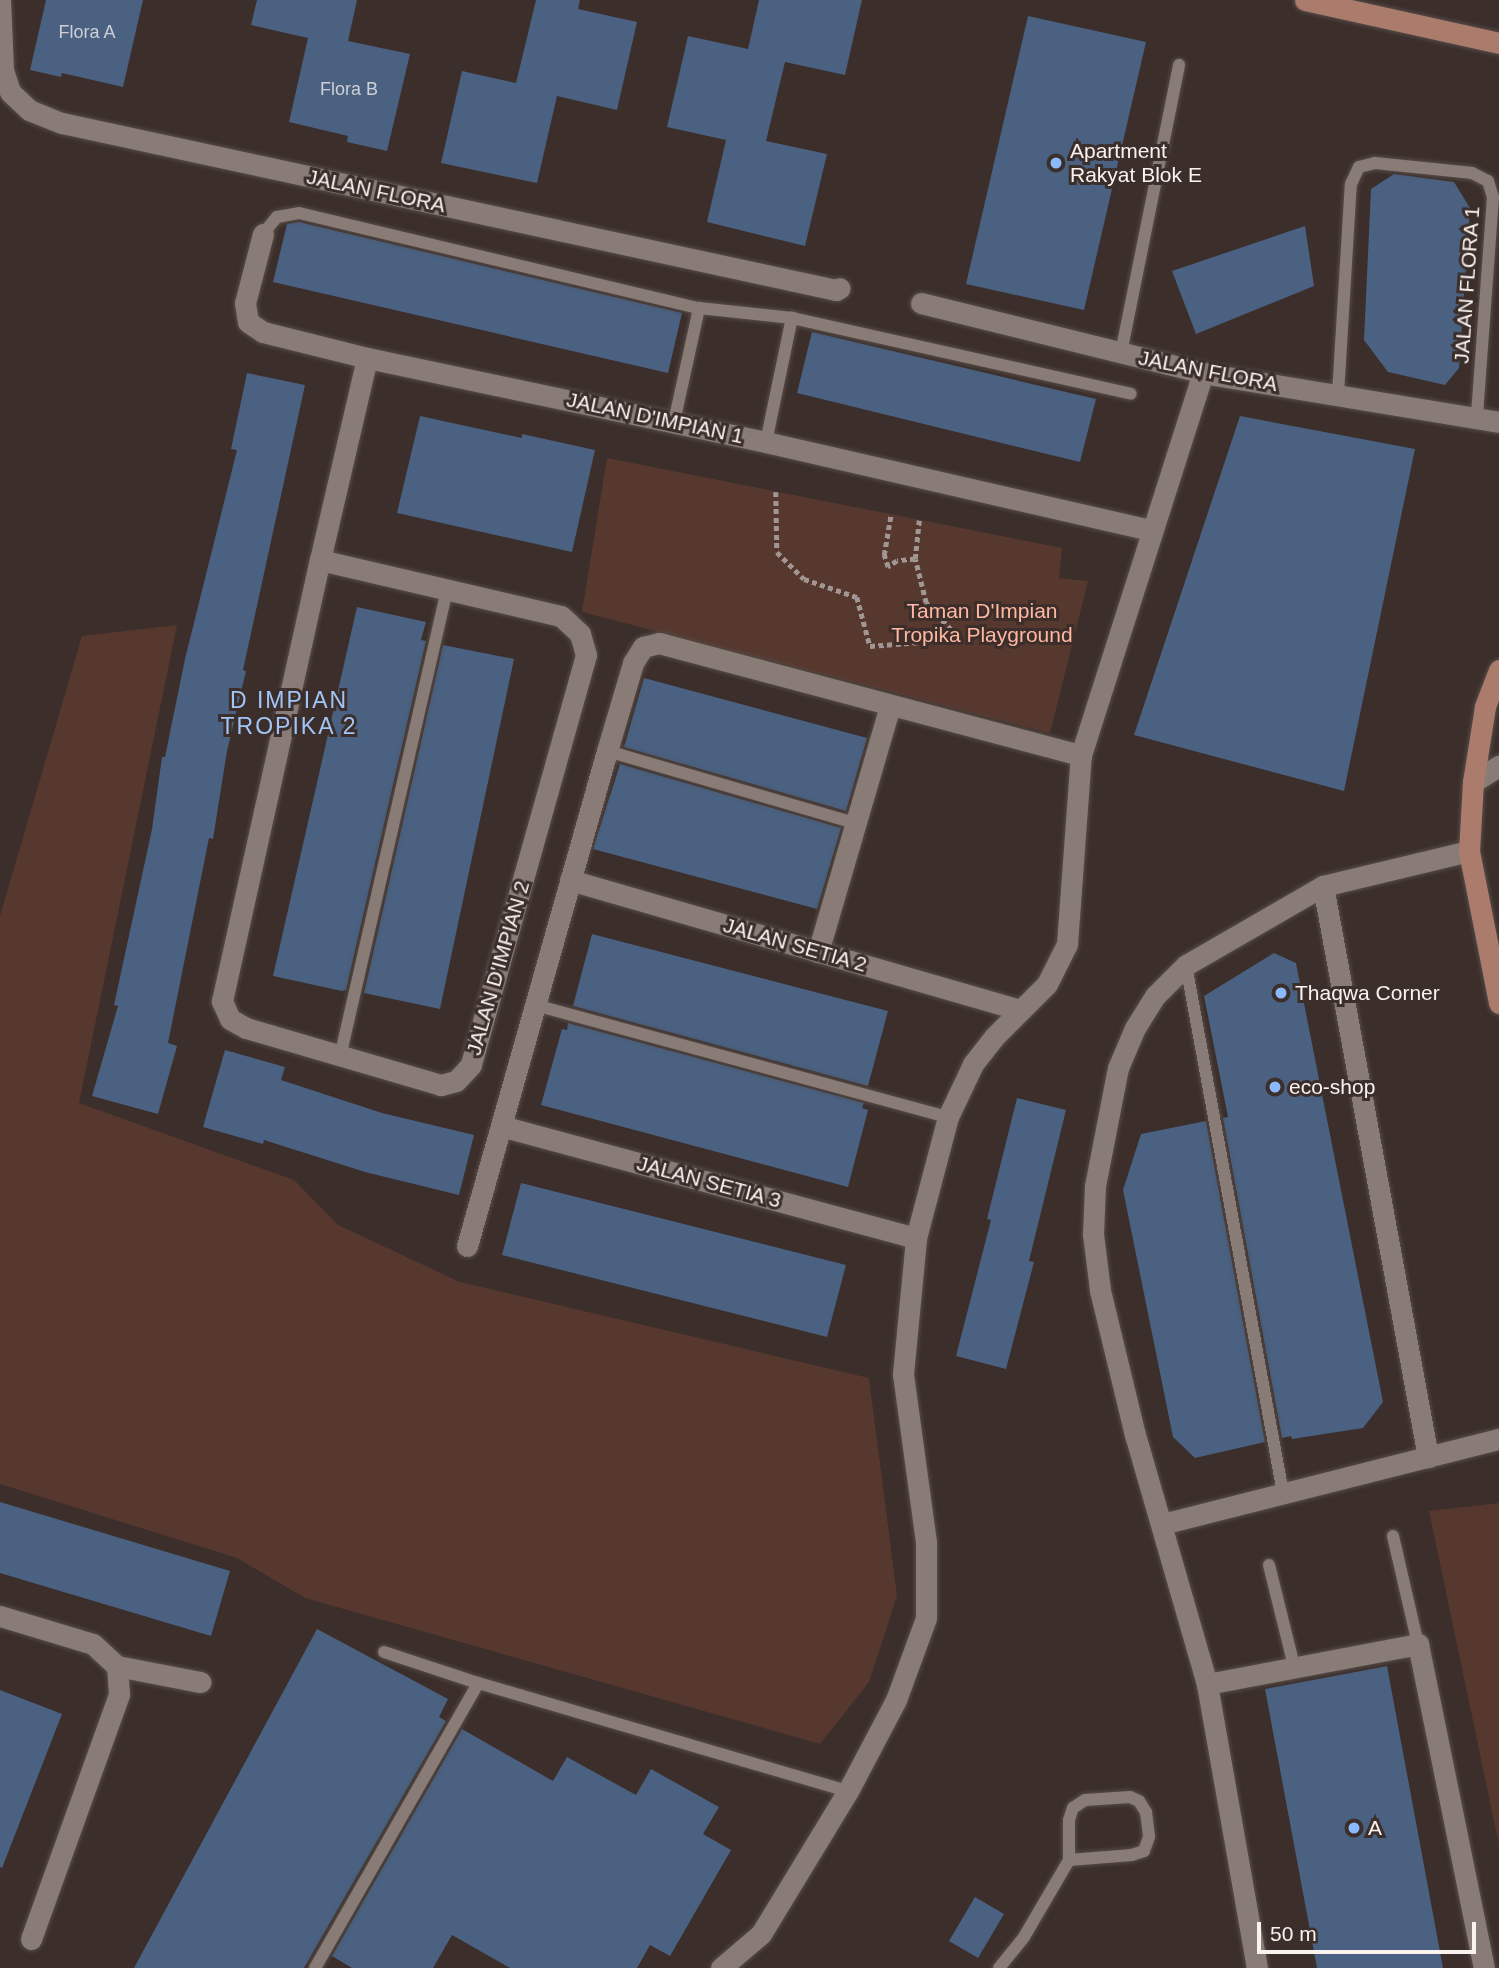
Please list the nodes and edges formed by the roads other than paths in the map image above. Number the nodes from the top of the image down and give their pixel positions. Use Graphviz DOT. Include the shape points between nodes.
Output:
graph roads {
  1 [pos="0,0"];
  2 [pos="1306,0"];
  3 [pos="1499,43"];
  4 [pos="1179,65"];
  5 [pos="263,234"];
  6 [pos="840,288"];
  7 [pos="921,303"];
  8 [pos="699,307"];
  9 [pos="792,318"];
  10 [pos="1121,353"];
  11 [pos="367,358"];
  12 [pos="1203,373"];
  13 [pos="1131,394"];
  14 [pos="1338,394"];
  15 [pos="1477,417"];
  16 [pos="674,422"];
  17 [pos="1499,422"];
  18 [pos="766,442"];
  19 [pos="1151,530"];
  20 [pos="320,560"];
  21 [pos="447,590"];
  22 [pos="1499,670"];
  23 [pos="890,706"];
  24 [pos="607,751"];
  25 [pos="1081,755"];
  26 [pos="1499,766"];
  27 [pos="1473,782"];
  28 [pos="855,823"];
  29 [pos="1469,851"];
  30 [pos="570,880"];
  31 [pos="1323,886"];
  32 [pos="818,951"];
  33 [pos="1186,965"];
  34 [pos="1499,1003"];
  35 [pos="535,1005"];
  36 [pos="1021,1010"];
  37 [pos="340,1057"];
  38 [pos="947,1117"];
  39 [pos="501,1126"];
  40 [pos="916,1238"];
  41 [pos="467,1246"];
  42 [pos="1499,1439"];
  43 [pos="1428,1457"];
  44 [pos="1283,1493"];
  45 [pos="1162,1524"];
  46 [pos="1393,1536"];
  47 [pos="1269,1565"];
  48 [pos="0,1616"];
  49 [pos="1418,1644"];
  50 [pos="384,1652"];
  51 [pos="117,1666"];
  52 [pos="1294,1666"];
  53 [pos="200,1682"];
  54 [pos="478,1684"];
  55 [pos="1207,1684"];
  56 [pos="848,1791"];
  57 [pos="1069,1860"];
  58 [pos="32,1939"];
  59 [pos="316,1968"];
  60 [pos="721,1968"];
  61 [pos="999,1968"];
  62 [pos="1257,1968"];
  63 [pos="1484,1968"];
  1 -- 6 [label="street, JALAN FLORA" via="3,70 10,92 29,110 62,123"];
  2 -- 3 [label="street"];
  4 -- 10 [label="lane"];
  5 -- 8 [label="lane" via="276,217 299,214"];
  5 -- 11 [label="street, JALAN D'IMPIAN 1" via="246,303 248,322 263,332"];
  7 -- 10 [label="street, JALAN FLORA"];
  8 -- 9 [label="lane"];
  8 -- 16 [label="lane"];
  9 -- 13 [label="lane"];
  9 -- 18 [label="lane"];
  10 -- 12 [label="street, JALAN FLORA"];
  11 -- 16 [label="street, JALAN D'IMPIAN 1"];
  11 -- 20 [label="street, JALAN D'IMPIAN 2"];
  12 -- 14 [label="street, JALAN FLORA"];
  12 -- 19 [label="street"];
  14 -- 15 [label="street, JALAN FLORA"];
  14 -- 15 [label="lane, JALAN FLORA 1" via="1351,184 1359,167 1375,163 1472,173 1488,181 1493,197"];
  15 -- 17 [label="street, JALAN FLORA"];
  16 -- 18 [label="street, JALAN D'IMPIAN 1"];
  18 -- 19 [label="street, JALAN D'IMPIAN 1"];
  19 -- 25 [label="street"];
  20 -- 21 [label="street, JALAN D'IMPIAN 2"];
  20 -- 37 [label="street, JALAN D'IMPIAN 2" via="222,1001 230,1019 246,1028"];
  21 -- 37 [label="lane"];
  21 -- 37 [label="street, JALAN D'IMPIAN 2" via="561,616 580,634 586,655 471,1065 456,1080 441,1085"];
  22 -- 27 [label="street" via="1485,707"];
  23 -- 24 [label="street" via="659,643 643,647 633,663"];
  23 -- 25 [label="street"];
  23 -- 28 [label="street"];
  24 -- 28 [label="lane"];
  24 -- 30 [label="street"];
  25 -- 36 [label="street" via="1067,944 1047,984"];
  26 -- 27 [label="street"];
  27 -- 29 [label="street"];
  28 -- 32 [label="street"];
  29 -- 31 [label="street"];
  29 -- 34 [label="street"];
  30 -- 32 [label="street, JALAN SETIA 2"];
  30 -- 35 [label="street"];
  31 -- 33 [label="street"];
  31 -- 43 [label="street"];
  32 -- 36 [label="street, JALAN SETIA 2"];
  33 -- 44 [label="lane"];
  33 -- 45 [label="street" via="1156,996 1135,1028 1118,1068 1095,1186 1093,1234 1100,1290"];
  35 -- 38 [label="lane"];
  35 -- 39 [label="street"];
  36 -- 38 [label="street" via="973,1064"];
  38 -- 40 [label="street"];
  39 -- 40 [label="street, JALAN SETIA 3"];
  39 -- 41 [label="street"];
  40 -- 56 [label="street" via="902,1374 926,1542 926,1618 896,1700"];
  42 -- 43 [label="street"];
  43 -- 44 [label="street"];
  44 -- 45 [label="street"];
  45 -- 55 [label="street"];
  46 -- 49 [label="lane"];
  47 -- 52 [label="lane"];
  48 -- 51 [label="street" via="93,1644"];
  49 -- 52 [label="street"];
  49 -- 63 [label="street"];
  50 -- 54 [label="lane"];
  51 -- 53 [label="street"];
  51 -- 58 [label="street" via="119,1695"];
  52 -- 55 [label="street"];
  54 -- 56 [label="lane"];
  54 -- 59 [label="lane"];
  55 -- 62 [label="street"];
  56 -- 60 [label="street" via="761,1934"];
  57 -- 57 [label="lane" via="1073,1808 1085,1800 1129,1797 1139,1801 1146,1812 1149,1837 1144,1851"];
  57 -- 61 [label="lane" via="1024,1937"];
}
